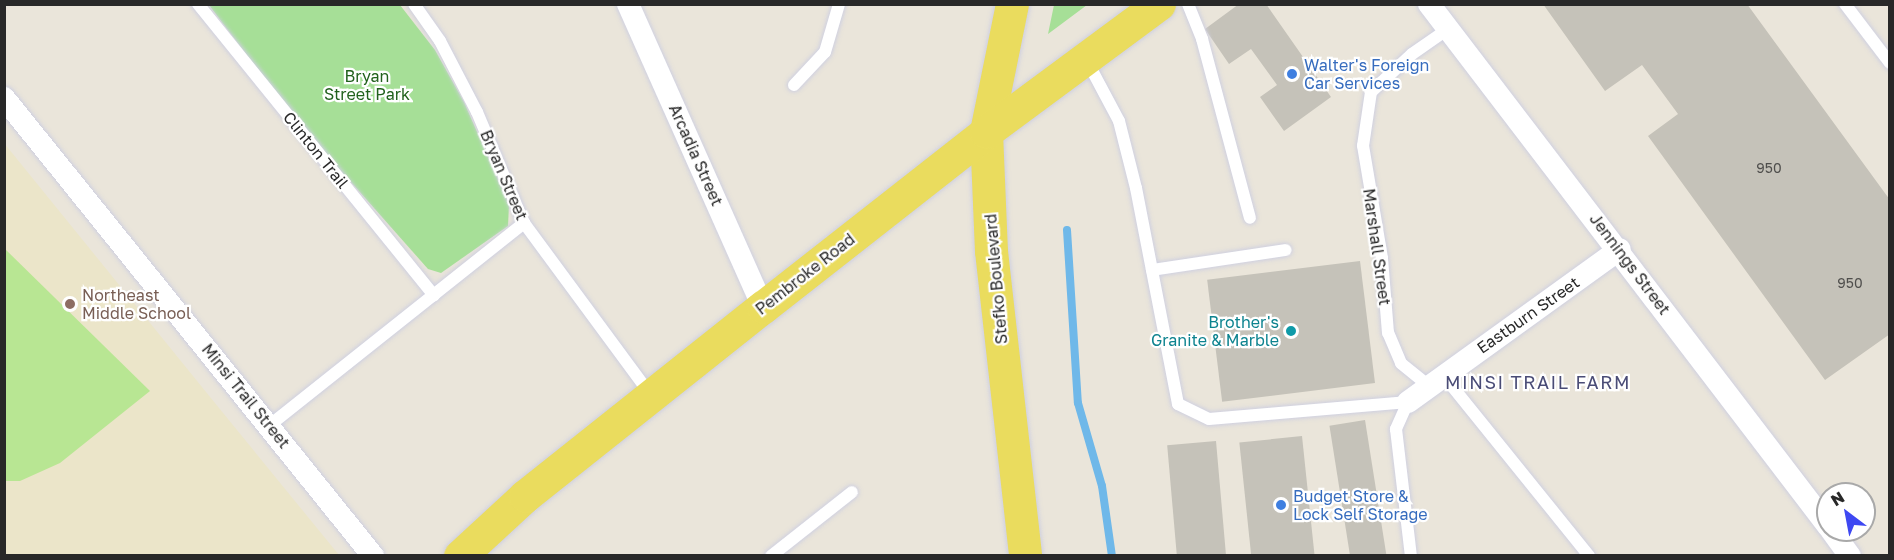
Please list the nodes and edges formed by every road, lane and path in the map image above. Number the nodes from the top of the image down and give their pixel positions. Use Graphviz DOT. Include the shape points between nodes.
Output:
graph roads {
  1 [pos="198,4"];
  2 [pos="414,4"];
  3 [pos="628,4"];
  4 [pos="839,4"];
  5 [pos="1012,4"];
  6 [pos="1159,4"];
  7 [pos="1188,4"];
  8 [pos="1429,4"];
  9 [pos="1845,4"];
  10 [pos="1448,29"];
  11 [pos="1085,58"];
  12 [pos="1890,63"];
  13 [pos="794,85"];
  14 [pos="4,98"];
  15 [pos="986,132"];
  16 [pos="1250,218"];
  17 [pos="524,224"];
  18 [pos="1620,249"];
  19 [pos="1286,250"];
  20 [pos="1152,270"];
  21 [pos="434,295"];
  22 [pos="763,307"];
  23 [pos="1436,381"];
  24 [pos="651,396"];
  25 [pos="1408,402"];
  26 [pos="270,425"];
  27 [pos="852,492"];
  28 [pos="1816,510"];
  29 [pos="1840,542"];
  30 [pos="374,555"];
  31 [pos="460,555"];
  32 [pos="771,555"];
  33 [pos="1025,555"];
  34 [pos="1410,555"];
  35 [pos="1589,555"];
  36 [pos="1850,555"];
  1 -- 21 [label="lane, Clinton Trail"];
  2 -- 17 [label="lane, Bryan Street" via="440,41 472,102"];
  3 -- 22 [label="street, Arcadia Street"];
  4 -- 13 [label="lane" via="825,52"];
  5 -- 15 [label="main road, Stefko Boulevard"];
  6 -- 11 [label="main road, Pembroke Road"];
  7 -- 16 [label="lane" via="1202,39"];
  8 -- 10 [label="street, Jennings Street"];
  9 -- 12 [label="lane"];
  10 -- 18 [label="street, Jennings Street"];
  10 -- 23 [label="lane, Marshall Street" via="1412,54 1371,92 1363,146 1382,258 1388,333 1401,363"];
  11 -- 15 [label="main road, Pembroke Road"];
  11 -- 20 [label="lane" via="1119,121"];
  14 -- 26 [label="street, Minsi Trail Street"];
  15 -- 22 [label="main road, Pembroke Road"];
  15 -- 33 [label="main road, Stefko Boulevard" via="991,251"];
  17 -- 21 [label="lane"];
  17 -- 24 [label="lane, Bryan Street"];
  18 -- 23 [label="street, Eastburn Street"];
  18 -- 28 [label="street, Jennings Street"];
  19 -- 20 [label="lane"];
  20 -- 25 [label="lane" via="1178,404 1209,419"];
  21 -- 26 [label="lane"];
  22 -- 24 [label="main road, Pembroke Road"];
  23 -- 25 [label="street, Eastburn Street"];
  23 -- 35 [label="lane"];
  24 -- 31 [label="main road, Pembroke Road" via="525,496"];
  25 -- 34 [label="lane" via="1396,429"];
  26 -- 30 [label="street, Minsi Trail Street"];
  27 -- 32 [label="lane"];
  29 -- 36 [label="street"];
}
